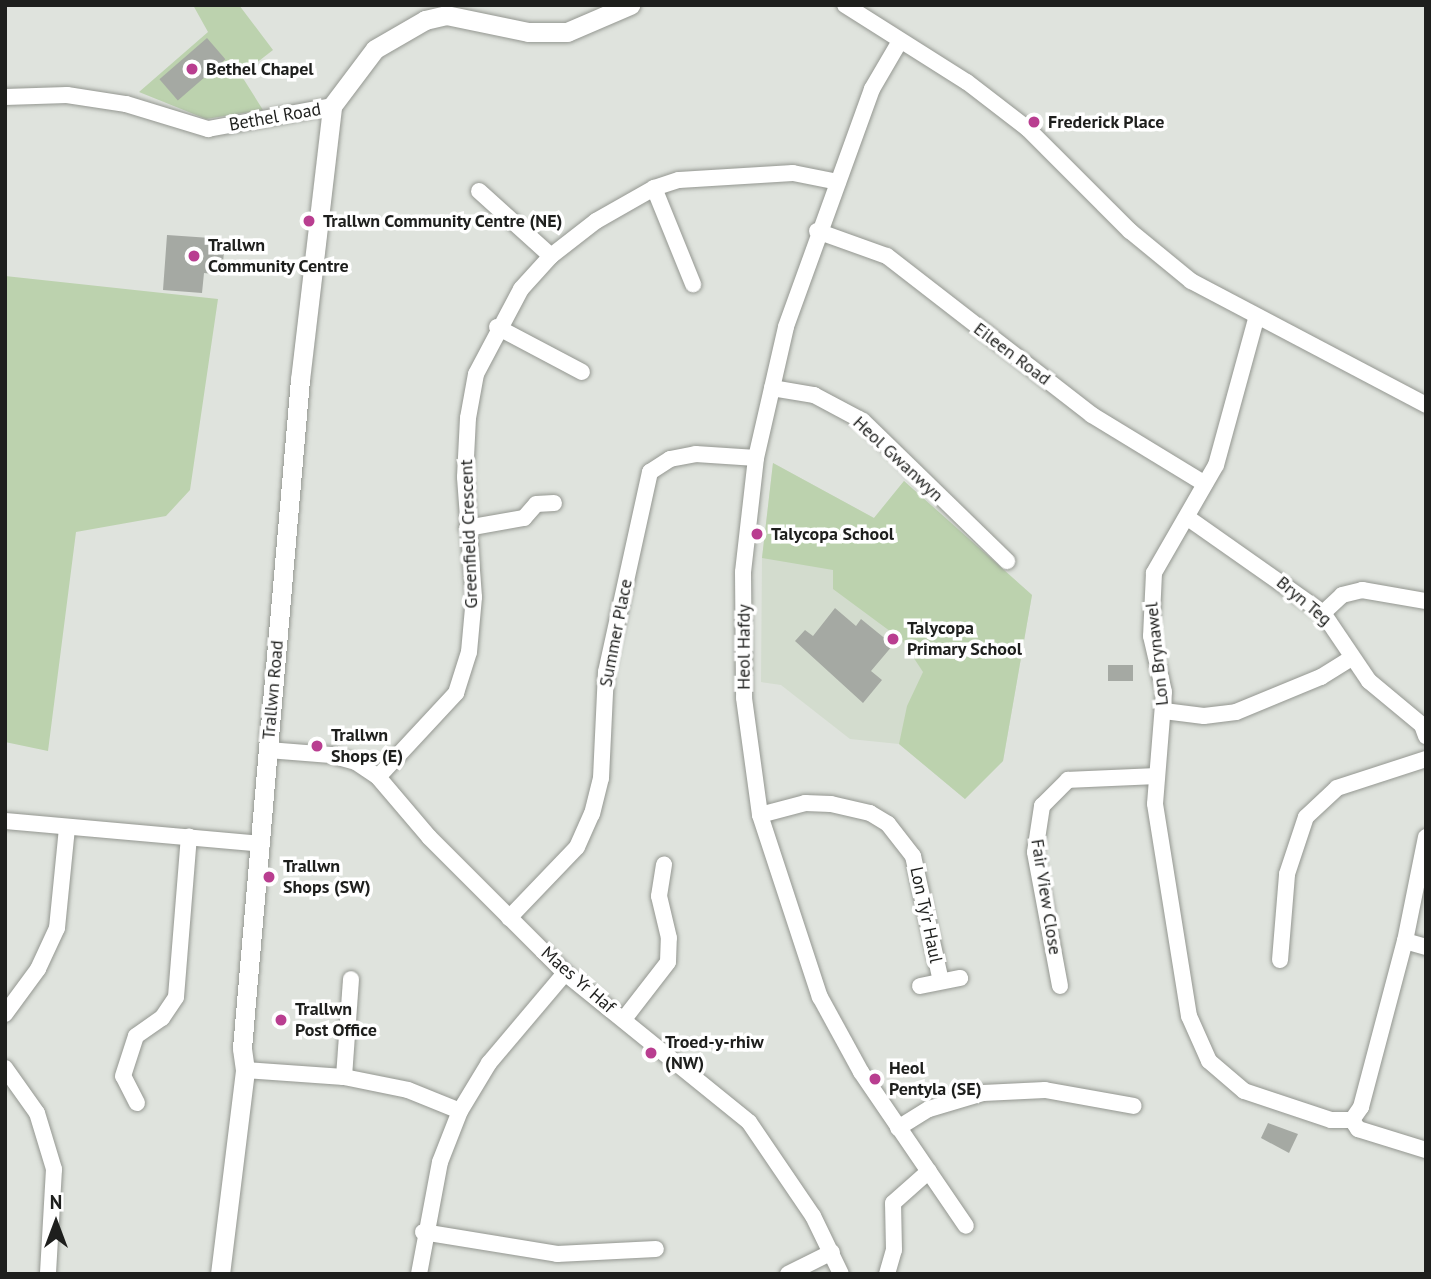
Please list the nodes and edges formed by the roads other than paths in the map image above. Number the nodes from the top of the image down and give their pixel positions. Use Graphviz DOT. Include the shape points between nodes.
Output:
graph roads {
  1 [pos="630,5"];
  2 [pos="845,5"];
  3 [pos="900,41"];
  4 [pos="5,97"];
  5 [pos="332,106"];
  6 [pos="838,181"];
  7 [pos="654,188"];
  8 [pos="479,191"];
  9 [pos="817,231"];
  10 [pos="551,256"];
  11 [pos="693,284"];
  12 [pos="1256,319"];
  13 [pos="498,327"];
  14 [pos="582,372"];
  15 [pos="772,388"];
  16 [pos="1426,405"];
  17 [pos="756,458"];
  18 [pos="1205,484"];
  19 [pos="554,503"];
  20 [pos="1188,518"];
  21 [pos="467,528"];
  22 [pos="1007,561"];
  23 [pos="1426,601"];
  24 [pos="1323,613"];
  25 [pos="1352,658"];
  26 [pos="1164,711"];
  27 [pos="1426,736"];
  28 [pos="268,750"];
  29 [pos="1426,759"];
  30 [pos="1155,776"];
  31 [pos="378,777"];
  32 [pos="760,815"];
  33 [pos="5,821"];
  34 [pos="68,828"];
  35 [pos="189,837"];
  36 [pos="1426,837"];
  37 [pos="262,844"];
  38 [pos="664,864"];
  39 [pos="509,918"];
  40 [pos="1192,922"];
  41 [pos="1175,925"];
  42 [pos="1405,942"];
  43 [pos="1426,947"];
  44 [pos="1280,960"];
  45 [pos="565,973"];
  46 [pos="960,978"];
  47 [pos="351,979"];
  48 [pos="941,981"];
  49 [pos="920,986"];
  50 [pos="1060,986"];
  51 [pos="5,1014"];
  52 [pos="624,1020"];
  53 [pos="5,1068"];
  54 [pos="245,1070"];
  55 [pos="344,1076"];
  56 [pos="137,1103"];
  57 [pos="1134,1106"];
  58 [pos="460,1111"];
  59 [pos="1352,1120"];
  60 [pos="898,1128"];
  61 [pos="1426,1150"];
  62 [pos="929,1171"];
  63 [pos="966,1226"];
  64 [pos="423,1232"];
  65 [pos="656,1249"];
  66 [pos="832,1252"];
  67 [pos="48,1274"];
  68 [pos="220,1274"];
  69 [pos="419,1274"];
  70 [pos="788,1274"];
  71 [pos="841,1274"];
  72 [pos="887,1274"];
  1 -- 5 [label="street, Bethel Road" via="567,32 528,32 446,15 425,20 375,49"];
  2 -- 3 [label="street"];
  3 -- 6 [label="street, Heol Hafdy" via="872,89"];
  3 -- 12 [label="street" via="1028,129 1160,258"];
  4 -- 5 [label="street, Bethel Road" via="66,94 114,102 208,129"];
  5 -- 28 [label="street, Trallwn Road" via="300,380"];
  6 -- 7 [label="street, Greenfield Crescent" via="781,174 679,180"];
  6 -- 9 [label="street, Heol Hafdy"];
  7 -- 10 [label="street, Greenfield Crescent"];
  7 -- 11 [label="street"];
  8 -- 10 [label="street"];
  9 -- 15 [label="street, Heol Hafdy"];
  9 -- 18 [label="street, Eileen Road" via="887,256 1092,415"];
  10 -- 13 [label="street, Greenfield Crescent"];
  12 -- 16 [label="street"];
  12 -- 18 [label="street, Lon Brynawel" via="1216,465"];
  13 -- 14 [label="street"];
  13 -- 21 [label="street, Greenfield Crescent" via="476,374 468,418"];
  15 -- 17 [label="street, Heol Hafdy"];
  15 -- 22 [label="street, Heol Gwanwyn" via="814,395 863,421"];
  17 -- 32 [label="street, Heol Hafdy" via="743,572 744,698"];
  17 -- 39 [label="street, Summer Place" via="696,454 670,459 650,472 606,672 601,778 592,814 577,848"];
  18 -- 20 [label="street, Lon Brynawel"];
  19 -- 21 [label="street" via="536,504 524,518"];
  20 -- 24 [label="street, Bryn Teg"];
  20 -- 26 [label="street, Lon Brynawel" via="1154,573 1149,600"];
  21 -- 31 [label="street, Greenfield Crescent" via="474,597 469,652 456,692"];
  23 -- 24 [label="street" via="1362,590 1342,595"];
  24 -- 25 [label="street, Bryn Teg"];
  25 -- 26 [label="street" via="1321,677 1236,712 1212,716"];
  25 -- 27 [label="street, Bryn Teg" via="1369,681 1422,725"];
  26 -- 30 [label="street, Lon Brynawel"];
  28 -- 31 [label="street, Maes Yr Haf" via="331,755 356,762"];
  28 -- 37 [label="street, Trallwn Road"];
  29 -- 44 [label="street" via="1337,788 1306,817 1287,874"];
  30 -- 41 [label="street, Lon Brynawel"];
  30 -- 50 [label="street, Fair View Close" via="1068,780 1042,806 1035,852"];
  31 -- 39 [label="street, Maes Yr Haf"];
  32 -- 48 [label="street, Lon Ty'r Haul" via="806,803 831,804 870,813 888,824 913,856"];
  32 -- 60 [label="street, Heol Hafdy" via="820,997"];
  33 -- 34 [label="street"];
  34 -- 35 [label="street"];
  34 -- 51 [label="street" via="57,928 38,969"];
  35 -- 37 [label="street"];
  35 -- 56 [label="street" via="176,997 162,1018 136,1036 122,1076"];
  36 -- 42 [label="street"];
  37 -- 54 [label="street, Trallwn Road" via="242,1048"];
  38 -- 52 [label="street" via="659,896 669,938 668,962"];
  39 -- 45 [label="street, Maes Yr Haf"];
  40 -- 41 [label="street"];
  41 -- 59 [label="street, Lon Brynawel" via="1195,1037 1223,1078 1244,1091 1318,1116"];
  42 -- 43 [label="street"];
  42 -- 59 [label="street" via="1361,1107"];
  45 -- 52 [label="street, Maes Yr Haf"];
  45 -- 58 [label="street" via="489,1063"];
  46 -- 48 [label="street, Lon Ty'r Haul"];
  47 -- 55 [label="street"];
  48 -- 49 [label="street, Lon Ty'r Haul"];
  52 -- 66 [label="street, Maes Yr Haf" via="749,1122"];
  53 -- 67 [label="street" via="37,1113 51,1157"];
  54 -- 55 [label="street"];
  54 -- 68 [label="street, Trallwn Road"];
  55 -- 58 [label="street" via="408,1090"];
  57 -- 60 [label="street" via="1045,1090 983,1093 929,1109"];
  58 -- 64 [label="street"];
  59 -- 61 [label="street, Lon Brynawel" via="1358,1129"];
  60 -- 62 [label="street, Heol Hafdy"];
  62 -- 63 [label="street, Heol Hafdy"];
  62 -- 72 [label="street" via="893,1203 894,1251"];
  64 -- 65 [label="street" via="557,1254"];
  64 -- 69 [label="street"];
  66 -- 70 [label="street"];
  66 -- 71 [label="street, Maes Yr Haf"];
}
